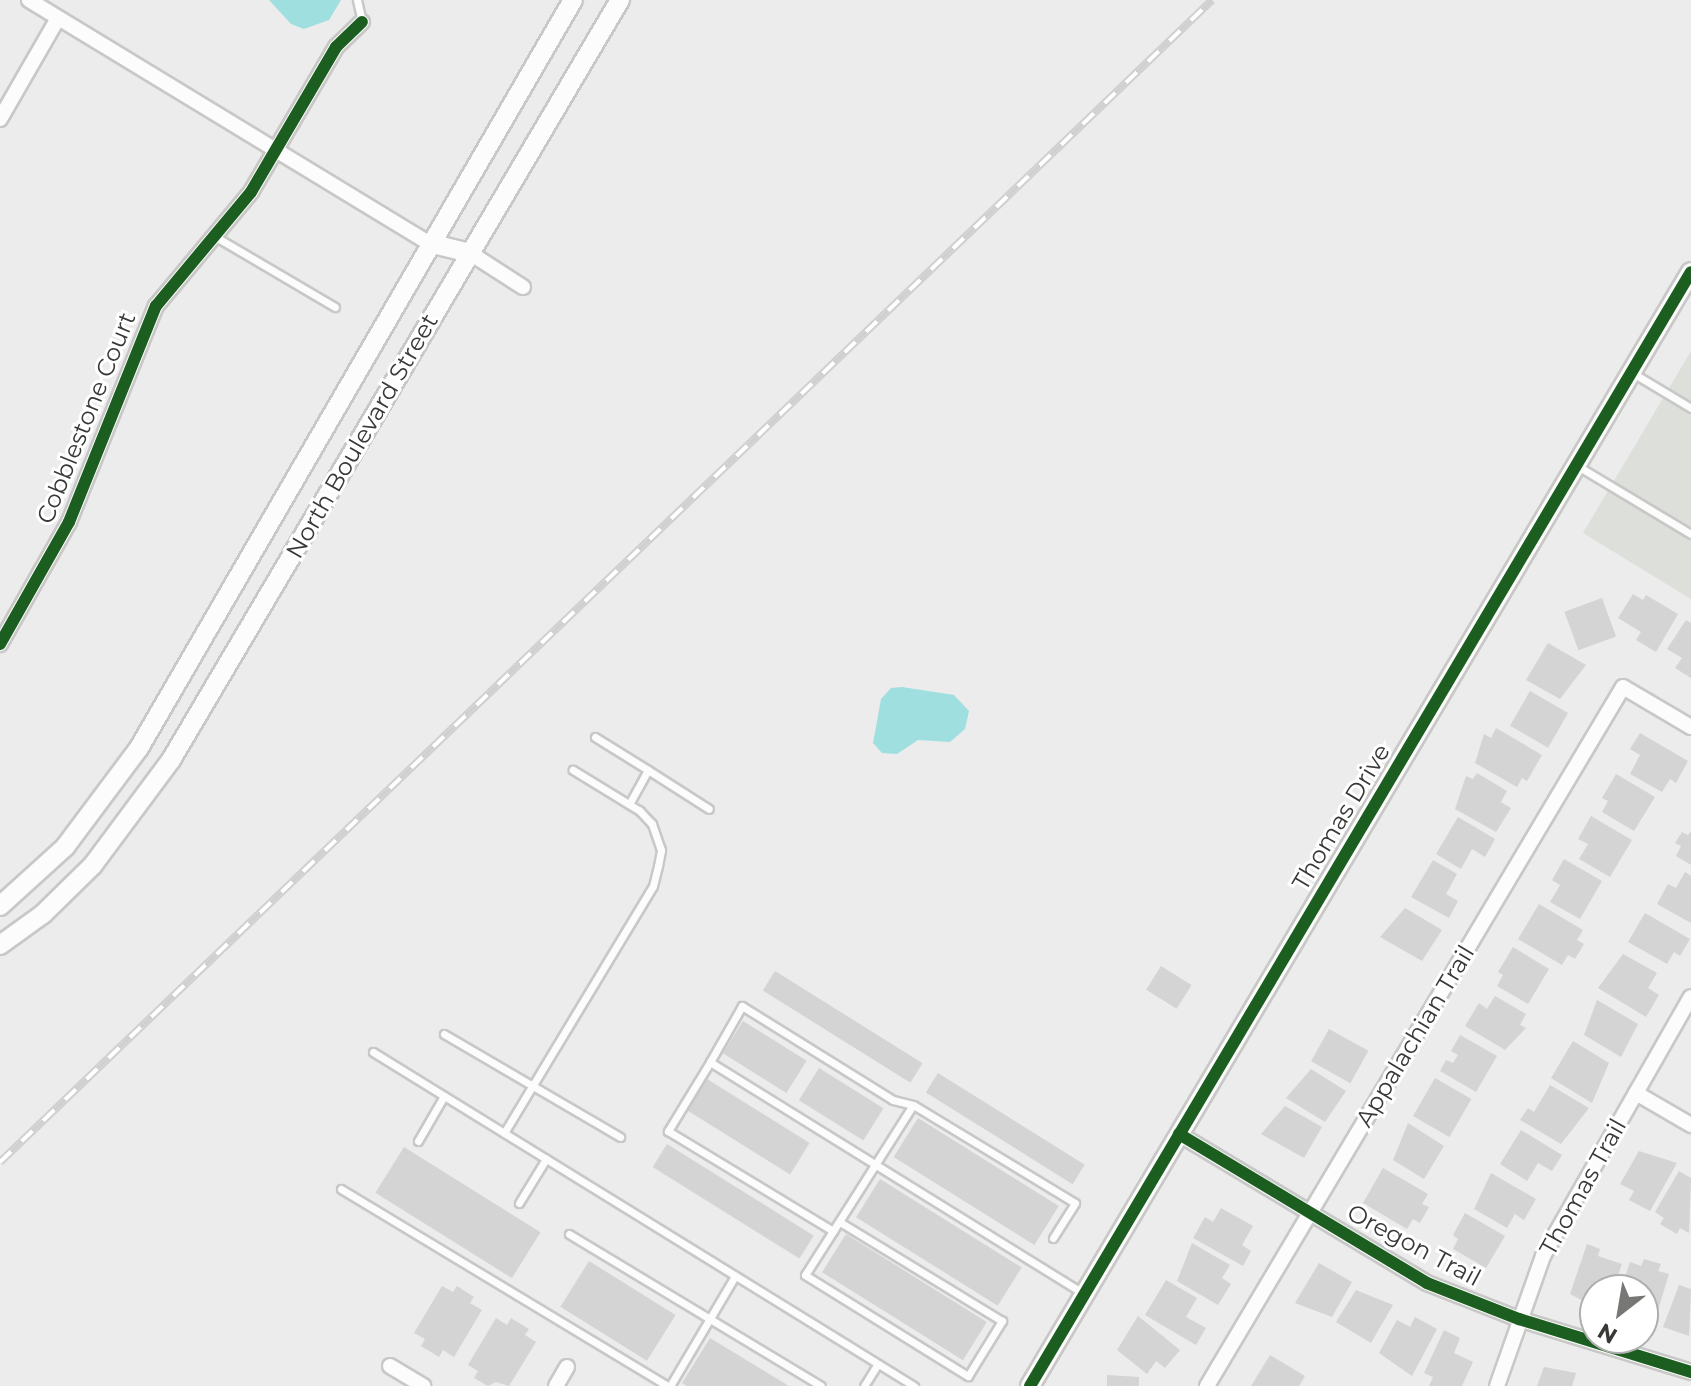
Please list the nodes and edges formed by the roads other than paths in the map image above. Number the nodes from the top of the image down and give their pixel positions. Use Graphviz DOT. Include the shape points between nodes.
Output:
graph roads {
  1 [pos="29,0"];
  2 [pos="357,0"];
  3 [pos="573,0"];
  4 [pos="620,0"];
  5 [pos="58,18"];
  6 [pos="362,22"];
  7 [pos="0,119"];
  8 [pos="277,146"];
  9 [pos="216,237"];
  10 [pos="429,243"];
  11 [pos="470,253"];
  12 [pos="1691,272"];
  13 [pos="523,287"];
  14 [pos="335,307"];
  15 [pos="1630,371"];
  16 [pos="1691,408"];
  17 [pos="1574,464"];
  18 [pos="1691,534"];
  19 [pos="0,644"];
  20 [pos="1691,727"];
  21 [pos="595,737"];
  22 [pos="573,770"];
  23 [pos="648,770"];
  24 [pos="629,804"];
  25 [pos="709,809"];
  26 [pos="0,906"];
  27 [pos="0,945"];
  28 [pos="1691,997"];
  29 [pos="444,1034"];
  30 [pos="373,1052"];
  31 [pos="710,1062"];
  32 [pos="533,1085"];
  33 [pos="1636,1093"];
  34 [pos="444,1096"];
  35 [pos="913,1105"];
  36 [pos="1691,1125"];
  37 [pos="504,1133"];
  38 [pos="1179,1134"];
  39 [pos="620,1137"];
  40 [pos="418,1141"];
  41 [pos="546,1159"];
  42 [pos="874,1164"];
  43 [pos="341,1189"];
  44 [pos="519,1203"];
  45 [pos="1310,1213"];
  46 [pos="840,1222"];
  47 [pos="833,1231"];
  48 [pos="569,1234"];
  49 [pos="1053,1238"];
  50 [pos="735,1276"];
  51 [pos="1085,1294"];
  52 [pos="710,1319"];
  53 [pos="1519,1319"];
  54 [pos="878,1364"];
  55 [pos="390,1366"];
  56 [pos="567,1367"];
  57 [pos="1691,1372"];
  58 [pos="423,1386"];
  59 [pos="556,1386"];
  60 [pos="668,1386"];
  61 [pos="821,1386"];
  62 [pos="864,1386"];
  63 [pos="914,1386"];
  64 [pos="1030,1386"];
  65 [pos="1207,1386"];
  66 [pos="1497,1386"];
  1 -- 5 [label="street"];
  2 -- 6 [label="lane"];
  3 -- 10 [label="main road, North Boulevard Street"];
  4 -- 11 [label="main road, North Boulevard Street"];
  5 -- 7 [label="street"];
  5 -- 8 [label="street"];
  6 -- 8 [label="street, Cobblestone Court" via="336,47"];
  8 -- 9 [label="street, Cobblestone Court" via="251,192"];
  8 -- 10 [label="street"];
  9 -- 14 [label="lane"];
  9 -- 19 [label="street, Cobblestone Court" via="156,306 69,522"];
  10 -- 11 [label="main road"];
  10 -- 26 [label="main road, North Boulevard Street" via="139,748 67,845"];
  11 -- 13 [label="street"];
  11 -- 27 [label="main road, North Boulevard Street" via="171,760 93,865 43,914"];
  12 -- 15 [label="main road, Thomas Drive"];
  15 -- 16 [label="lane"];
  15 -- 17 [label="main road, Thomas Drive"];
  17 -- 18 [label="lane"];
  17 -- 38 [label="main road, Thomas Drive"];
  20 -- 45 [label="street, Appalachian Trail" via="1623,687"];
  21 -- 23 [label="lane"];
  22 -- 24 [label="lane"];
  23 -- 24 [label="lane"];
  23 -- 25 [label="lane"];
  24 -- 32 [label="lane" via="659,838 653,886"];
  28 -- 33 [label="street, Thomas Trail"];
  29 -- 32 [label="lane"];
  30 -- 34 [label="lane"];
  31 -- 35 [label="lane" via="742,1006 893,1100"];
  31 -- 42 [label="lane"];
  31 -- 47 [label="lane" via="668,1131"];
  32 -- 37 [label="lane"];
  32 -- 39 [label="lane"];
  33 -- 36 [label="street"];
  33 -- 53 [label="street, Thomas Trail" via="1561,1221"];
  34 -- 37 [label="lane"];
  34 -- 40 [label="lane"];
  35 -- 42 [label="lane"];
  35 -- 49 [label="lane" via="1075,1203"];
  37 -- 41 [label="lane"];
  38 -- 45 [label="street, Oregon Trail"];
  38 -- 51 [label="main road, Thomas Drive"];
  41 -- 44 [label="lane"];
  41 -- 50 [label="lane"];
  42 -- 46 [label="lane"];
  42 -- 51 [label="lane"];
  43 -- 60 [label="lane"];
  45 -- 53 [label="street, Oregon Trail" via="1427,1283"];
  45 -- 65 [label="street, Appalachian Trail"];
  46 -- 47 [label="lane"];
  46 -- 47 [label="lane" via="1002,1321 968,1376 805,1275"];
  48 -- 52 [label="lane"];
  50 -- 52 [label="lane"];
  50 -- 54 [label="lane"];
  51 -- 64 [label="main road, Thomas Drive"];
  52 -- 60 [label="lane"];
  52 -- 61 [label="lane"];
  53 -- 57 [label="street, Oregon Trail"];
  53 -- 66 [label="street, Thomas Trail"];
  54 -- 62 [label="lane"];
  54 -- 63 [label="lane"];
  55 -- 58 [label="street"];
  56 -- 59 [label="street"];
}
